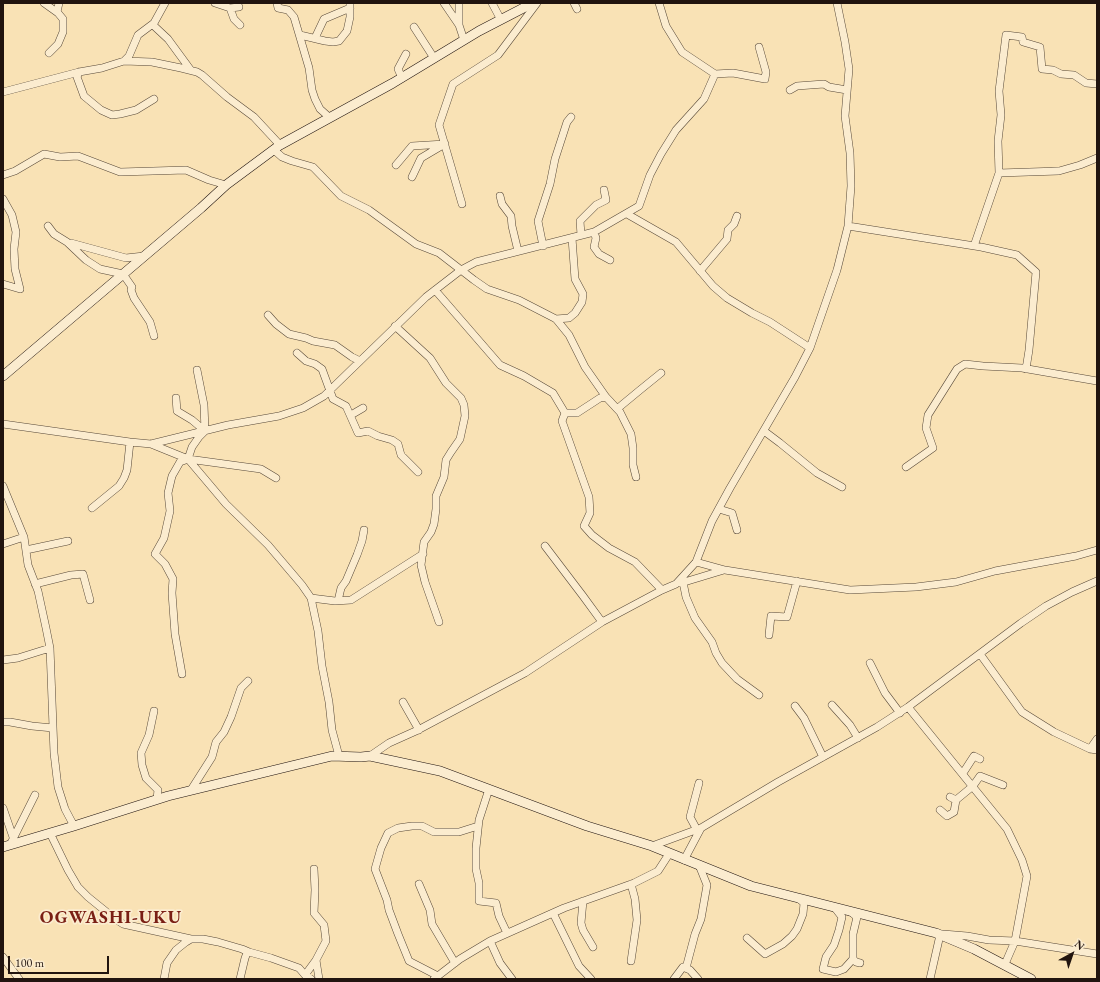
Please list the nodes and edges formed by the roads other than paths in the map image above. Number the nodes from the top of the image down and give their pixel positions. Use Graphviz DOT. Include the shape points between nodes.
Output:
graph roads {
  1 [pos="44,3"];
  2 [pos="59,3"];
  3 [pos="165,3"];
  4 [pos="215,3"];
  5 [pos="277,3"];
  6 [pos="444,3"];
  7 [pos="460,3"];
  8 [pos="492,3"];
  9 [pos="533,3"];
  10 [pos="537,3"];
  11 [pos="659,3"];
  12 [pos="837,3"];
  13 [pos="350,5"];
  14 [pos="239,7"];
  15 [pos="230,8"];
  16 [pos="57,12"];
  17 [pos="501,20"];
  18 [pos="153,25"];
  19 [pos="240,25"];
  20 [pos="414,26"];
  21 [pos="459,26"];
  22 [pos="300,35"];
  23 [pos="315,38"];
  24 [pos="464,40"];
  25 [pos="758,47"];
  26 [pos="49,53"];
  27 [pos="406,54"];
  28 [pos="434,58"];
  29 [pos="124,61"];
  30 [pos="190,70"];
  31 [pos="79,72"];
  32 [pos="714,74"];
  33 [pos="402,78"];
  34 [pos="1097,84"];
  35 [pos="790,90"];
  36 [pos="847,90"];
  37 [pos="3,92"];
  38 [pos="154,99"];
  39 [pos="328,117"];
  40 [pos="571,117"];
  41 [pos="445,144"];
  42 [pos="277,147"];
  43 [pos="1097,158"];
  44 [pos="396,165"];
  45 [pos="999,173"];
  46 [pos="3,175"];
  47 [pos="412,178"];
  48 [pos="226,185"];
  49 [pos="604,190"];
  50 [pos="500,196"];
  51 [pos="3,199"];
  52 [pos="462,204"];
  53 [pos="627,214"];
  54 [pos="737,216"];
  55 [pos="48,226"];
  56 [pos="848,226"];
  57 [pos="594,232"];
  58 [pos="581,235"];
  59 [pos="572,238"];
  60 [pos="67,242"];
  61 [pos="543,246"];
  62 [pos="974,246"];
  63 [pos="518,251"];
  64 [pos="144,256"];
  65 [pos="610,260"];
  66 [pos="461,270"];
  67 [pos="700,271"];
  68 [pos="123,274"];
  69 [pos="3,284"];
  70 [pos="435,290"];
  71 [pos="268,315"];
  72 [pos="556,319"];
  73 [pos="395,326"];
  74 [pos="154,336"];
  75 [pos="810,348"];
  76 [pos="297,353"];
  77 [pos="360,360"];
  78 [pos="1026,369"];
  79 [pos="197,370"];
  80 [pos="661,374"];
  81 [pos="3,376"];
  82 [pos="1097,381"];
  83 [pos="329,391"];
  84 [pos="606,397"];
  85 [pos="176,398"];
  86 [pos="363,408"];
  87 [pos="617,410"];
  88 [pos="565,414"];
  89 [pos="351,415"];
  90 [pos="3,424"];
  91 [pos="206,431"];
  92 [pos="764,431"];
  93 [pos="130,442"];
  94 [pos="151,444"];
  95 [pos="188,459"];
  96 [pos="906,466"];
  97 [pos="418,472"];
  98 [pos="636,477"];
  99 [pos="276,478"];
  100 [pos="3,486"];
  101 [pos="842,487"];
  102 [pos="92,508"];
  103 [pos="719,509"];
  104 [pos="364,530"];
  105 [pos="737,530"];
  106 [pos="24,537"];
  107 [pos="68,541"];
  108 [pos="3,544"];
  109 [pos="545,546"];
  110 [pos="26,550"];
  111 [pos="1097,550"];
  112 [pos="423,554"];
  113 [pos="696,562"];
  114 [pos="725,570"];
  115 [pos="797,581"];
  116 [pos="1097,582"];
  117 [pos="680,583"];
  118 [pos="35,584"];
  119 [pos="662,590"];
  120 [pos="310,598"];
  121 [pos="90,600"];
  122 [pos="338,601"];
  123 [pos="439,622"];
  124 [pos="602,622"];
  125 [pos="769,635"];
  126 [pos="50,648"];
  127 [pos="980,654"];
  128 [pos="3,660"];
  129 [pos="870,663"];
  130 [pos="182,674"];
  131 [pos="248,682"];
  132 [pos="759,695"];
  133 [pos="403,702"];
  134 [pos="832,705"];
  135 [pos="795,706"];
  136 [pos="908,707"];
  137 [pos="154,711"];
  138 [pos="900,713"];
  139 [pos="3,722"];
  140 [pos="53,728"];
  141 [pos="419,730"];
  142 [pos="858,738"];
  143 [pos="1097,739"];
  144 [pos="1094,749"];
  145 [pos="339,756"];
  146 [pos="370,756"];
  147 [pos="823,757"];
  148 [pos="980,759"];
  149 [pos="963,773"];
  150 [pos="699,783"];
  151 [pos="1003,785"];
  152 [pos="973,786"];
  153 [pos="191,790"];
  154 [pos="489,790"];
  155 [pos="35,795"];
  156 [pos="157,799"];
  157 [pos="3,808"];
  158 [pos="940,810"];
  159 [pos="74,826"];
  160 [pos="478,826"];
  161 [pos="699,829"];
  162 [pos="50,833"];
  163 [pos="9,843"];
  164 [pos="652,846"];
  165 [pos="669,854"];
  166 [pos="684,860"];
  167 [pos="699,865"];
  168 [pos="314,869"];
  169 [pos="419,884"];
  170 [pos="631,884"];
  171 [pos="799,899"];
  172 [pos="583,901"];
  173 [pos="835,908"];
  174 [pos="553,912"];
  175 [pos="852,913"];
  176 [pos="507,933"];
  177 [pos="938,934"];
  178 [pos="747,938"];
  179 [pos="192,939"];
  180 [pos="490,941"];
  181 [pos="1015,941"];
  182 [pos="593,947"];
  183 [pos="249,952"];
  184 [pos="1097,954"];
  185 [pos="3,957"];
  186 [pos="853,959"];
  187 [pos="316,960"];
  188 [pos="630,961"];
  189 [pos="455,963"];
  190 [pos="860,963"];
  191 [pos="1005,964"];
  192 [pos="686,968"];
  193 [pos="308,977"];
  194 [pos="436,978"];
  195 [pos="19,979"];
  196 [pos="164,979"];
  197 [pos="240,979"];
  198 [pos="319,979"];
  199 [pos="512,979"];
  200 [pos="592,979"];
  201 [pos="674,979"];
  202 [pos="698,979"];
  203 [pos="930,979"];
  204 [pos="1030,979"];
  1 -- 16 [label="street"];
  2 -- 16 [label="street"];
  3 -- 18 [label="street"];
  4 -- 15 [label="street"];
  5 -- 22 [label="street" via="278,8 288,10 294,17"];
  6 -- 21 [label="street"];
  7 -- 21 [label="street"];
  8 -- 17 [label="street"];
  9 -- 17 [label="main road"];
  10 -- 41 [label="street" via="498,55 452,84 439,125"];
  11 -- 32 [label="street" via="666,26 682,52"];
  12 -- 36 [label="street" via="849,69"];
  13 -- 23 [label="street" via="324,19"];
  13 -- 23 [label="street" via="347,32 339,41"];
  14 -- 15 [label="street"];
  15 -- 19 [label="street" via="234,19"];
  16 -- 26 [label="street" via="63,19 63,32 58,44"];
  17 -- 24 [label="main road"];
  18 -- 29 [label="street" via="138,35 129,56"];
  18 -- 30 [label="street" via="168,39"];
  20 -- 28 [label="street"];
  21 -- 24 [label="street"];
  22 -- 23 [label="street"];
  22 -- 39 [label="street" via="310,68 312,90 320,109"];
  24 -- 28 [label="main road"];
  25 -- 32 [label="street" via="766,72 765,79 733,73"];
  27 -- 33 [label="street" via="398,69"];
  28 -- 33 [label="main road"];
  29 -- 30 [label="street" via="152,62"];
  29 -- 31 [label="street"];
  30 -- 42 [label="street" via="202,75 254,117"];
  31 -- 37 [label="street"];
  31 -- 38 [label="street" via="77,77 84,96 101,110 112,115 136,110"];
  32 -- 53 [label="street" via="704,99 676,130 661,154 639,206"];
  33 -- 39 [label="main road"];
  34 -- 45 [label="street" via="1086,83 1074,75 1042,69 1040,47 1023,42 1022,37 1006,35 999,91"];
  35 -- 36 [label="street" via="797,86 824,84"];
  36 -- 56 [label="street" via="845,116 850,154"];
  39 -- 42 [label="main road"];
  40 -- 61 [label="street" via="555,159 538,221"];
  41 -- 44 [label="street" via="412,146"];
  41 -- 47 [label="street" via="421,158"];
  41 -- 52 [label="street"];
  42 -- 48 [label="main road"];
  42 -- 66 [label="street" via="282,157 313,167 341,196 369,210 416,244 448,258"];
  43 -- 45 [label="street" via="1059,171"];
  45 -- 62 [label="street"];
  46 -- 48 [label="street" via="44,154 60,157 78,156 120,172 186,170"];
  48 -- 64 [label="main road"];
  49 -- 58 [label="street" via="606,200 596,205 580,222"];
  50 -- 63 [label="street" via="502,204 511,216"];
  51 -- 69 [label="street" via="12,215 16,232 15,269 20,289"];
  53 -- 57 [label="street"];
  53 -- 67 [label="street" via="676,242"];
  54 -- 67 [label="street" via="728,230 727,239"];
  55 -- 60 [label="street" via="54,234"];
  56 -- 62 [label="street"];
  56 -- 75 [label="street" via="837,270"];
  57 -- 58 [label="street"];
  57 -- 65 [label="street" via="594,247 599,254"];
  58 -- 59 [label="street"];
  59 -- 61 [label="street"];
  59 -- 72 [label="street" via="575,278 583,294 582,302 569,318"];
  60 -- 64 [label="street" via="126,258"];
  60 -- 68 [label="street" via="100,269"];
  61 -- 63 [label="street"];
  62 -- 78 [label="street" via="1017,255 1036,272"];
  63 -- 66 [label="street" via="476,262"];
  64 -- 68 [label="main road"];
  66 -- 70 [label="street"];
  66 -- 72 [label="street" via="488,289 519,300"];
  67 -- 75 [label="street" via="727,298"];
  68 -- 74 [label="street" via="132,287 134,298 150,322"];
  68 -- 81 [label="main road"];
  70 -- 73 [label="street"];
  70 -- 88 [label="street" via="500,365 553,393"];
  71 -- 77 [label="street" via="289,334 335,345"];
  72 -- 84 [label="street" via="569,335 585,367"];
  73 -- 77 [label="street"];
  73 -- 112 [label="street" via="430,358 446,383 461,398 464,406 465,416 460,439 446,460 444,477 436,496 434,524 424,542"];
  75 -- 92 [label="street"];
  76 -- 83 [label="street" via="322,369"];
  77 -- 83 [label="street"];
  78 -- 82 [label="street"];
  78 -- 96 [label="street" via="965,364 957,369 928,415 926,428 933,448"];
  79 -- 91 [label="street"];
  80 -- 87 [label="street"];
  83 -- 89 [label="street" via="332,399 346,406"];
  83 -- 91 [label="street" via="312,404 279,416"];
  84 -- 87 [label="street"];
  84 -- 88 [label="street" via="600,398 577,413"];
  85 -- 91 [label="street" via="177,411"];
  86 -- 89 [label="street"];
  87 -- 98 [label="street" via="631,434"];
  88 -- 119 [label="street" via="562,421 589,497 590,512 584,526 609,548 635,562"];
  89 -- 97 [label="street" via="358,433 368,430 392,440 398,444 401,455"];
  90 -- 93 [label="street"];
  91 -- 94 [label="street"];
  91 -- 95 [label="street" via="192,447"];
  92 -- 101 [label="street" via="817,473"];
  92 -- 103 [label="street"];
  93 -- 94 [label="street"];
  93 -- 102 [label="street" via="124,478 119,486"];
  94 -- 95 [label="street"];
  95 -- 99 [label="street" via="261,469"];
  95 -- 120 [label="street" via="226,504 268,545"];
  95 -- 130 [label="street" via="180,462 172,476 168,493 170,511 164,538 155,554 174,579 172,593 175,634"];
  100 -- 106 [label="street"];
  103 -- 105 [label="street" via="732,513"];
  103 -- 113 [label="street"];
  104 -- 122 [label="street" via="357,555 341,588"];
  106 -- 108 [label="street"];
  106 -- 110 [label="street"];
  107 -- 110 [label="street"];
  109 -- 124 [label="street"];
  110 -- 118 [label="street"];
  111 -- 115 [label="street" via="995,571 956,582 916,587 850,590"];
  112 -- 122 [label="street" via="351,600"];
  112 -- 123 [label="street" via="421,565"];
  113 -- 114 [label="street"];
  113 -- 117 [label="street"];
  114 -- 115 [label="street"];
  114 -- 117 [label="street"];
  115 -- 125 [label="street" via="787,618 771,616"];
  116 -- 127 [label="street" via="1046,606"];
  117 -- 119 [label="street"];
  117 -- 132 [label="street" via="695,618 712,642 722,663 737,679"];
  118 -- 121 [label="street" via="83,574"];
  118 -- 126 [label="street"];
  119 -- 124 [label="street"];
  120 -- 122 [label="street"];
  120 -- 145 [label="street" via="318,631 332,730"];
  124 -- 141 [label="street" via="525,672"];
  126 -- 128 [label="street"];
  126 -- 140 [label="street"];
  127 -- 136 [label="street"];
  127 -- 144 [label="street" via="1022,712 1054,732"];
  129 -- 138 [label="street" via="885,693"];
  131 -- 153 [label="street" via="241,688 231,717 216,742 212,757"];
  133 -- 141 [label="street"];
  134 -- 142 [label="street"];
  135 -- 147 [label="street" via="804,718"];
  136 -- 138 [label="street"];
  136 -- 149 [label="street"];
  137 -- 156 [label="street" via="149,735 141,753 146,778 158,790"];
  138 -- 142 [label="street"];
  139 -- 140 [label="street"];
  140 -- 159 [label="street" via="58,787 65,810"];
  141 -- 146 [label="street" via="389,743"];
  142 -- 147 [label="street"];
  143 -- 144 [label="street"];
  145 -- 146 [label="main road"];
  145 -- 153 [label="main road"];
  146 -- 154 [label="main road" via="440,771"];
  147 -- 161 [label="street"];
  148 -- 149 [label="street" via="974,756"];
  149 -- 152 [label="street"];
  150 -- 161 [label="street" via="690,817"];
  151 -- 152 [label="street" via="980,776"];
  152 -- 158 [label="street" via="953,799 954,812 947,816"];
  152 -- 181 [label="street" via="1007,829 1027,876"];
  153 -- 156 [label="main road"];
  154 -- 160 [label="street"];
  154 -- 164 [label="main road" via="587,826"];
  155 -- 163 [label="street"];
  156 -- 159 [label="main road"];
  157 -- 163 [label="street"];
  159 -- 162 [label="main road"];
  160 -- 176 [label="street" via="476,869 479,901 496,903"];
  160 -- 194 [label="street" via="459,832 434,832 422,826 398,828 388,833 375,869 409,961"];
  161 -- 164 [label="street"];
  161 -- 166 [label="street"];
  162 -- 163 [label="main road"];
  162 -- 179 [label="street" via="78,887 114,918 123,924"];
  164 -- 165 [label="main road"];
  165 -- 166 [label="main road"];
  165 -- 170 [label="street" via="658,871"];
  166 -- 167 [label="main road"];
  167 -- 171 [label="main road" via="751,886"];
  167 -- 192 [label="street" via="707,885 701,919"];
  168 -- 187 [label="street" via="314,913 324,925 326,941"];
  169 -- 189 [label="street" via="430,910 432,924"];
  170 -- 172 [label="street"];
  170 -- 188 [label="street" via="637,920"];
  171 -- 173 [label="main road"];
  171 -- 178 [label="street" via="804,903 803,914 797,929 783,944 765,954"];
  172 -- 174 [label="street"];
  172 -- 182 [label="street" via="581,923"];
  173 -- 175 [label="main road"];
  173 -- 186 [label="street" via="842,916 824,969 836,972 846,967"];
  174 -- 176 [label="street"];
  174 -- 200 [label="street" via="579,966"];
  175 -- 177 [label="main road"];
  175 -- 186 [label="street" via="857,917 853,934"];
  176 -- 180 [label="street"];
  177 -- 181 [label="street"];
  177 -- 191 [label="main road"];
  177 -- 203 [label="street"];
  179 -- 183 [label="street" via="218,942"];
  179 -- 196 [label="street" via="176,950 167,963"];
  180 -- 189 [label="street"];
  180 -- 199 [label="street" via="500,963"];
  181 -- 184 [label="street"];
  181 -- 191 [label="street"];
  183 -- 193 [label="street" via="299,968"];
  183 -- 197 [label="street"];
  185 -- 195 [label="street"];
  186 -- 190 [label="street"];
  187 -- 193 [label="street"];
  187 -- 198 [label="street"];
  189 -- 194 [label="street"];
  191 -- 204 [label="main road"];
  192 -- 201 [label="street" via="683,967"];
  192 -- 202 [label="street"];
}
